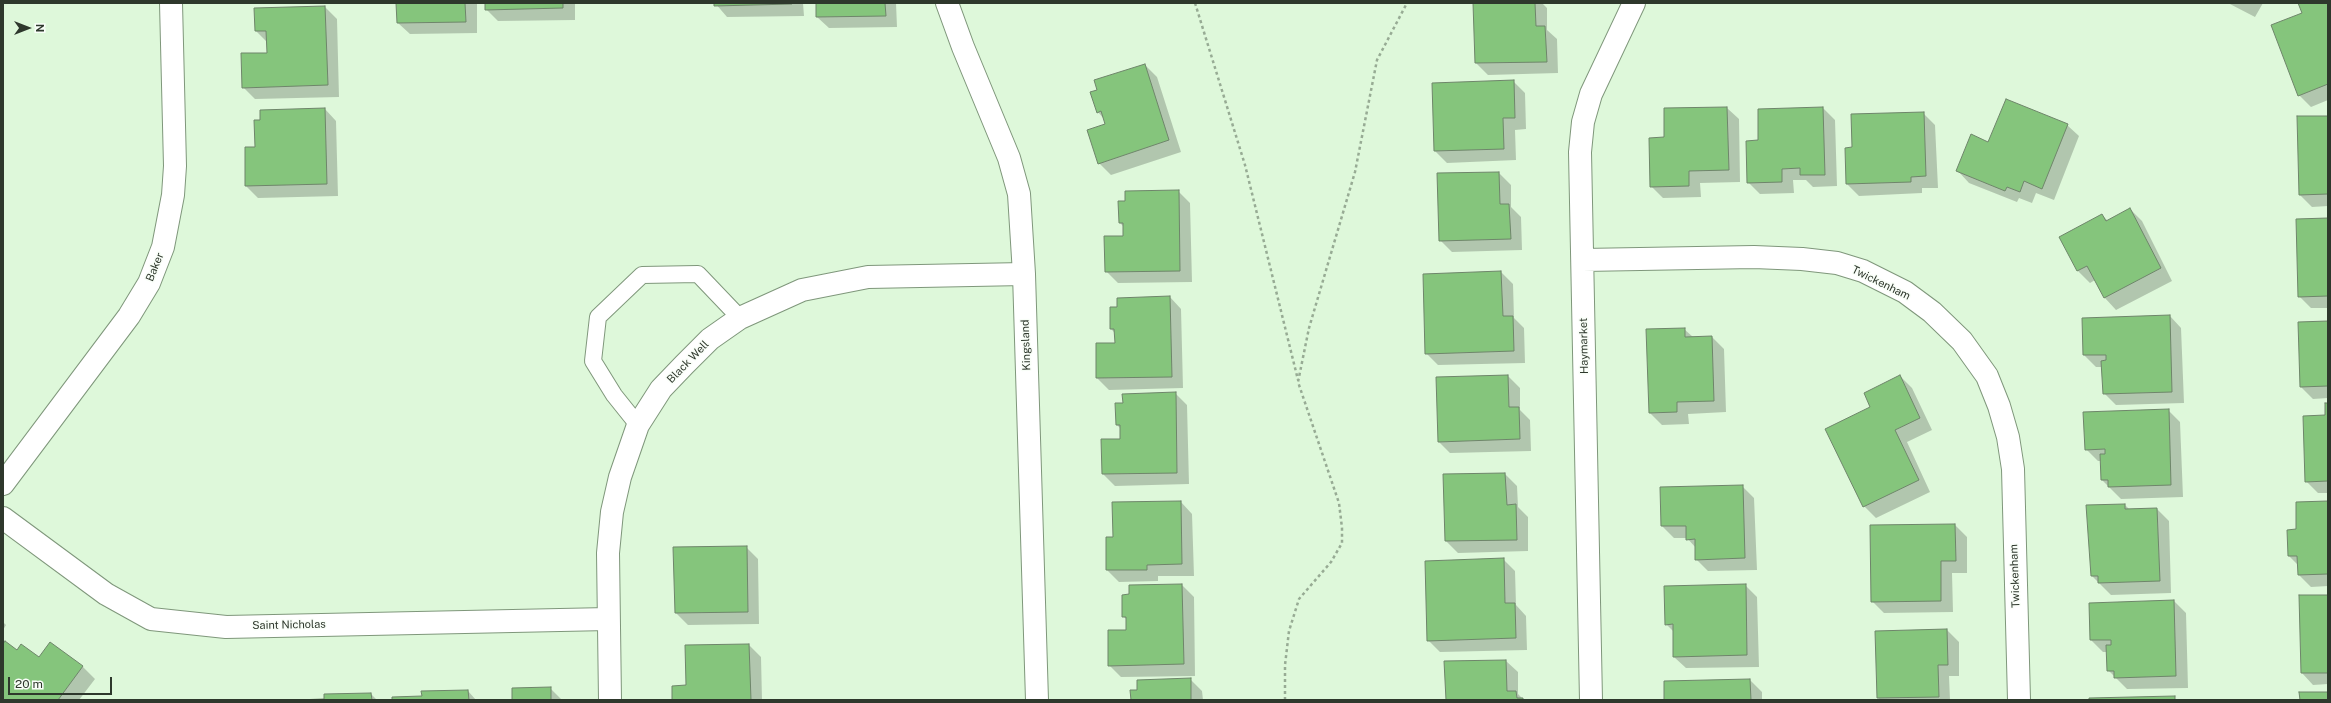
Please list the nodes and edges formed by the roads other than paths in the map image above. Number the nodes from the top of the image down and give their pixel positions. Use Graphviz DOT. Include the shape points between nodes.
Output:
graph roads {
  1 [pos="170,3"];
  2 [pos="947,3"];
  3 [pos="1634,3"];
  4 [pos="1583,260"];
  5 [pos="1024,274"];
  6 [pos="740,318"];
  7 [pos="638,425"];
  8 [pos="3,484"];
  9 [pos="3,518"];
  10 [pos="608,619"];
  11 [pos="610,700"];
  12 [pos="1037,700"];
  13 [pos="1591,700"];
  14 [pos="2019,700"];
  1 -- 8 [label="street, Baker" via="175,166 173,195 163,247 149,283 129,316"];
  2 -- 5 [label="street, Kingsland" via="1009,158 1019,194"];
  3 -- 4 [label="street, Haymarket" via="1591,94 1583,122 1580,152"];
  4 -- 13 [label="street, Haymarket"];
  4 -- 14 [label="street, Twickenham" via="1754,257 1837,263 1863,271 1905,292 1932,312 1962,341 1987,376 2008,437 2013,469"];
  5 -- 6 [label="street, Black Well" via="868,278 830,283 802,290"];
  5 -- 12 [label="street, Kingsland"];
  6 -- 7 [label="street, Black Well" via="710,339 661,389"];
  6 -- 7 [label="lane" via="698,274 642,275 598,317 593,361 614,395"];
  7 -- 10 [label="street, Black Well" via="620,477 612,512 608,553"];
  9 -- 10 [label="street, Saint Nicholas" via="106,594 151,619 226,627"];
  10 -- 11 [label="street, Black Well"];
}
